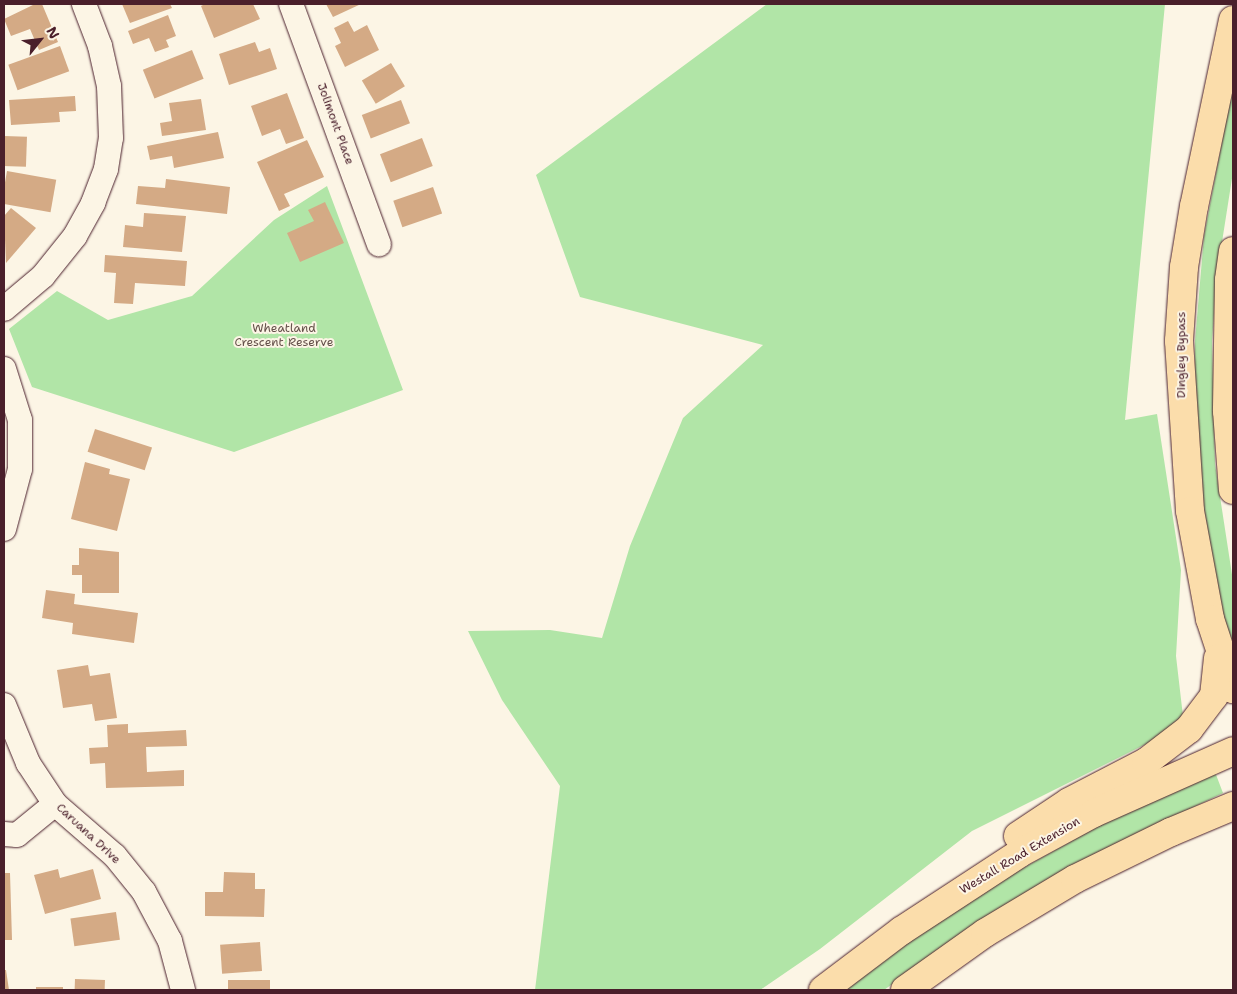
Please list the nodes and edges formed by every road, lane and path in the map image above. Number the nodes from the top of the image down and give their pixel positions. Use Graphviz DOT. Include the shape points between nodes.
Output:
graph roads {
  1 [pos="84,4"];
  2 [pos="291,4"];
  3 [pos="1233,20"];
  4 [pos="379,244"];
  5 [pos="1233,251"];
  6 [pos="4,309"];
  7 [pos="4,369"];
  8 [pos="1233,490"];
  9 [pos="4,529"];
  10 [pos="1218,648"];
  11 [pos="1233,689"];
  12 [pos="4,705"];
  13 [pos="1233,751"];
  14 [pos="55,804"];
  15 [pos="1233,806"];
  16 [pos="4,834"];
  17 [pos="961,890"];
  18 [pos="183,990"];
  19 [pos="824,990"];
  20 [pos="905,990"];
  1 -- 6 [label="street" via="100,46 109,86 111,138 106,169 75,236 43,276"];
  2 -- 4 [label="street, Jolimont Place"];
  3 -- 10 [label="highway, Dingley Bypass" via="1194,206 1184,267 1179,341 1190,511"];
  5 -- 8 [label="highway" via="1229,280 1227,411"];
  7 -- 9 [label="street" via="20,420 20,469"];
  10 -- 11 [label="highway, Dingley Bypass"];
  10 -- 17 [label="highway" via="1219,668 1214,696 1189,729 1146,762 1069,802 1020,834"];
  12 -- 14 [label="street, Caruana Drive" via="28,763"];
  13 -- 17 [label="highway, Westall Road Extension" via="1094,813"];
  14 -- 16 [label="street" via="17,835"];
  14 -- 18 [label="street, Caruana Drive" via="115,856 144,892 170,941"];
  15 -- 20 [label="highway" via="1075,879 985,933"];
  17 -- 19 [label="highway, Westall Road Extension" via="869,954"];
}
